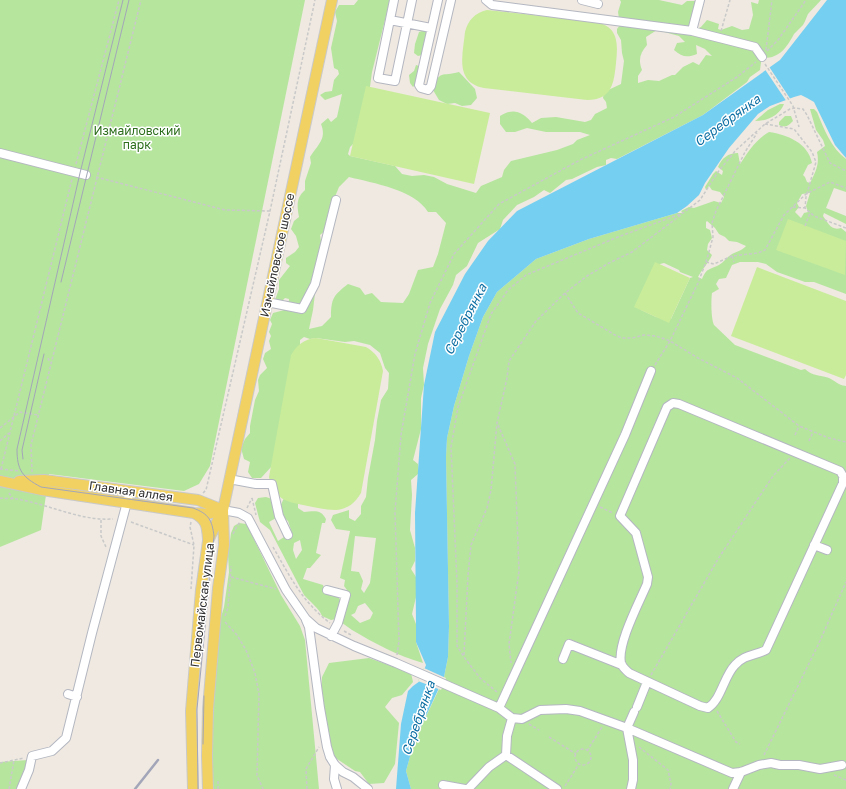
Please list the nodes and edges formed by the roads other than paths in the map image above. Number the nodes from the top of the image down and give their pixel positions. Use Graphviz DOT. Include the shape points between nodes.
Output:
graph roads {
  1 [pos="332,0"];
  2 [pos="394,0"];
  3 [pos="412,0"];
  4 [pos="438,0"];
  5 [pos="451,0"];
  6 [pos="486,0"];
  7 [pos="582,0"];
  8 [pos="700,0"];
  9 [pos="598,4"];
  10 [pos="390,20"];
  11 [pos="407,24"];
  12 [pos="432,28"];
  13 [pos="692,31"];
  14 [pos="762,57"];
  15 [pos="0,153"];
  16 [pos="86,175"];
  17 [pos="336,200"];
  18 [pos="267,302"];
  19 [pos="651,371"];
  20 [pos="229,479"];
  21 [pos="4,481"];
  22 [pos="130,491"];
  23 [pos="127,503"];
  24 [pos="223,510"];
  25 [pos="193,515"];
  26 [pos="288,535"];
  27 [pos="208,541"];
  28 [pos="814,544"];
  29 [pos="827,550"];
  30 [pos="327,590"];
  31 [pos="306,619"];
  32 [pos="331,636"];
  33 [pos="563,659"];
  34 [pos="622,666"];
  35 [pos="647,682"];
  36 [pos="68,694"];
  37 [pos="77,697"];
  38 [pos="498,708"];
  39 [pos="512,718"];
  40 [pos="627,728"];
  41 [pos="506,755"];
  42 [pos="335,765"];
  43 [pos="842,765"];
  44 [pos="741,772"];
  45 [pos="443,785"];
  46 [pos="21,789"];
  47 [pos="193,789"];
  48 [pos="208,789"];
  49 [pos="337,789"];
  50 [pos="368,789"];
  51 [pos="467,789"];
  52 [pos="557,789"];
  53 [pos="631,789"];
  54 [pos="733,789"];
  1 -- 18 [label="main road, Измайловское шоссе"];
  2 -- 10 [label="street"];
  3 -- 11 [label="street"];
  4 -- 12 [label="street"];
  5 -- 12 [label="street" via="428,90 419,85"];
  6 -- 13 [label="street" via="492,5"];
  7 -- 9 [label="street"];
  8 -- 13 [label="street"];
  10 -- 11 [label="street"];
  10 -- 11 [label="street" via="378,78 395,82"];
  11 -- 12 [label="street"];
  13 -- 14 [label="street" via="755,47"];
  15 -- 16 [label="street"];
  17 -- 18 [label="street" via="315,284 302,309"];
  18 -- 20 [label="main road, Измайловское шоссе"];
  19 -- 38 [label="street" via="625,434"];
  20 -- 24 [label="main road, Измайловское шоссе"];
  20 -- 26 [label="street" via="272,484 279,516"];
  21 -- 22 [label="main road, Главная аллея" via="44,480"];
  21 -- 23 [label="main road, Главная аллея" via="42,490"];
  22 -- 23 [label="street"];
  22 -- 24 [label="main road, Главная аллея" via="198,500"];
  23 -- 25 [label="main road, Главная аллея"];
  23 -- 37 [label="street"];
  24 -- 25 [label="main road, Главная аллея"];
  24 -- 27 [label="main road, Первомайская улица"];
  24 -- 31 [label="street" via="239,513 248,518 288,592"];
  24 -- 48 [label="main road, Первомайская улица" via="224,545 208,709"];
  25 -- 27 [label="main road" via="200,516 206,524"];
  27 -- 47 [label="main road, Первомайская улица" via="191,711"];
  28 -- 29 [label="street"];
  28 -- 34 [label="street" via="843,483 840,471 673,403 668,407 620,516 636,533 648,577 625,635 620,654"];
  28 -- 35 [label="street" via="766,650 747,656 735,665 714,704 708,708 700,706"];
  30 -- 32 [label="street" via="346,595"];
  31 -- 32 [label="street"];
  31 -- 42 [label="street" via="325,739"];
  32 -- 38 [label="street" via="355,642"];
  33 -- 34 [label="street" via="569,644"];
  34 -- 35 [label="street" via="629,673"];
  35 -- 40 [label="street"];
  36 -- 37 [label="street"];
  37 -- 46 [label="street" via="66,738 52,751 32,756"];
  38 -- 39 [label="street"];
  39 -- 40 [label="street" via="522,719 540,710 566,709 580,711"];
  39 -- 41 [label="street" via="507,736"];
  40 -- 44 [label="street" via="732,773"];
  40 -- 53 [label="street" via="633,760"];
  41 -- 51 [label="street" via="489,766"];
  41 -- 52 [label="street"];
  42 -- 49 [label="street" via="334,779"];
  42 -- 50 [label="street"];
  43 -- 44 [label="street" via="820,769 770,764"];
  44 -- 54 [label="street"];
  45 -- 51 [label="street"];
}
